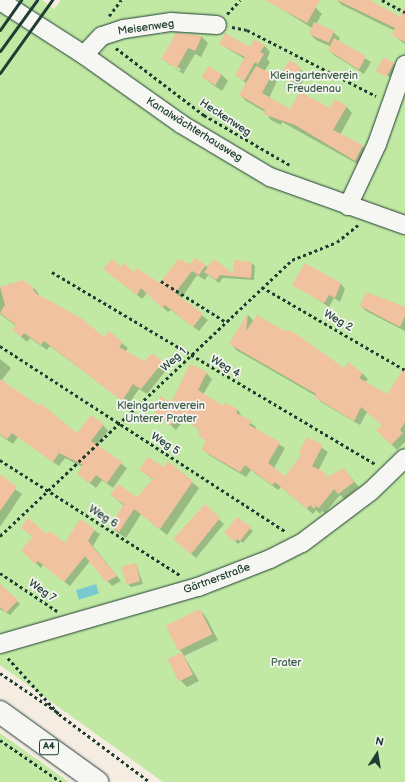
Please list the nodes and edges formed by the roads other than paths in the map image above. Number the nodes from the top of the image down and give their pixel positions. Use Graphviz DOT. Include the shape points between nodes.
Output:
graph roads {
  1 [pos="0,1"];
  2 [pos="217,25"];
  3 [pos="84,54"];
  4 [pos="405,65"];
  5 [pos="348,206"];
  6 [pos="405,225"];
  7 [pos="405,458"];
  8 [pos="2,649"];
  9 [pos="0,712"];
  10 [pos="97,782"];
  1 -- 3 [label="street, Kanalwächterhausweg"];
  2 -- 3 [label="street, Meisenweg" via="171,22 102,36"];
  3 -- 5 [label="street, Kanalwächterhausweg" via="181,124 270,177"];
  4 -- 5 [label="street" via="377,144"];
  5 -- 6 [label="street, Kanalwächterhausweg"];
  7 -- 8 [label="street, Gärtnerstraße" via="390,474 302,543 270,559 198,587 76,623"];
  9 -- 10 [label="highway, A4"];
}
